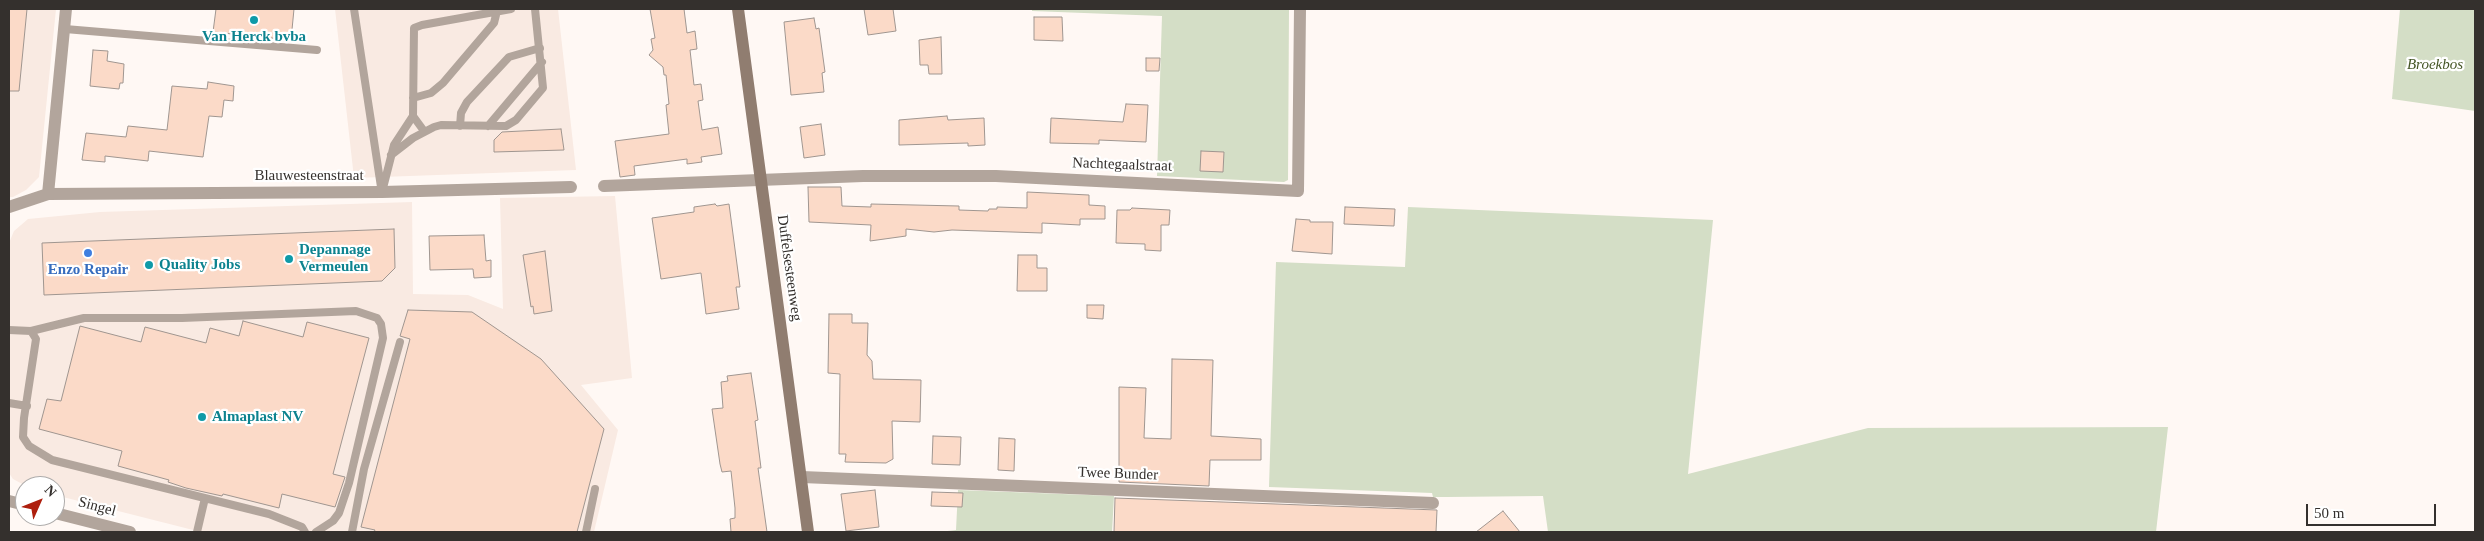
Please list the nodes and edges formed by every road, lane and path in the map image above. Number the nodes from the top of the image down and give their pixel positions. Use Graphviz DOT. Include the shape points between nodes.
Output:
graph roads {
  1 [pos="66,9"];
  2 [pos="354,9"];
  3 [pos="511,9"];
  4 [pos="535,9"];
  5 [pos="738,9"];
  6 [pos="1300,9"];
  7 [pos="497,11"];
  8 [pos="65,29"];
  9 [pos="540,48"];
  10 [pos="317,50"];
  11 [pos="542,62"];
  12 [pos="413,98"];
  13 [pos="413,116"];
  14 [pos="460,126"];
  15 [pos="488,126"];
  16 [pos="424,131"];
  17 [pos="390,155"];
  18 [pos="761,181"];
  19 [pos="604,186"];
  20 [pos="571,187"];
  21 [pos="382,192"];
  22 [pos="48,194"];
  23 [pos="9,207"];
  24 [pos="9,330"];
  25 [pos="31,331"];
  26 [pos="400,342"];
  27 [pos="9,403"];
  28 [pos="27,406"];
  29 [pos="802,477"];
  30 [pos="595,489"];
  31 [pos="205,498"];
  32 [pos="1433,503"];
  33 [pos="65,516"];
  34 [pos="130,532"];
  35 [pos="197,532"];
  36 [pos="305,532"];
  37 [pos="316,532"];
  38 [pos="352,532"];
  39 [pos="586,532"];
  40 [pos="808,532"];
  1 -- 8 [label="street"];
  2 -- 21 [label="lane"];
  3 -- 7 [label="lane"];
  4 -- 9 [label="lane"];
  5 -- 18 [label="street, Duffelsesteenweg"];
  6 -- 18 [label="street, Nachtegaalstraat" via="1298,191 996,176 863,176"];
  7 -- 12 [label="lane" via="494,23 443,83 431,93"];
  7 -- 12 [label="lane" via="414,28"];
  8 -- 10 [label="lane"];
  8 -- 22 [label="street"];
  9 -- 11 [label="lane"];
  9 -- 14 [label="lane" via="517,53 505,61 467,102 461,113"];
  11 -- 15 [label="lane"];
  11 -- 15 [label="lane" via="542,92 512,123"];
  12 -- 13 [label="lane"];
  13 -- 16 [label="lane"];
  13 -- 17 [label="lane"];
  14 -- 15 [label="lane"];
  14 -- 16 [label="lane" via="441,126"];
  16 -- 17 [label="lane"];
  17 -- 21 [label="lane"];
  18 -- 19 [label="street"];
  18 -- 29 [label="street, Duffelsesteenweg"];
  20 -- 21 [label="street, Blauwesteenstraat"];
  21 -- 22 [label="street, Blauwesteenstraat"];
  22 -- 23 [label="street, Blauwesteenstraat"];
  24 -- 25 [label="lane"];
  25 -- 28 [label="lane" via="36,345"];
  25 -- 37 [label="lane" via="84,318 182,318 356,311 377,318 383,338 349,483 340,514"];
  26 -- 38 [label="lane" via="364,469"];
  27 -- 28 [label="lane"];
  28 -- 31 [label="lane" via="23,437 29,446 52,460"];
  29 -- 32 [label="street, Twee Bunder"];
  29 -- 40 [label="street, Duffelsesteenweg"];
  30 -- 39 [label="lane"];
  31 -- 35 [label="lane"];
  31 -- 36 [label="lane" via="269,514 302,526"];
  33 -- 34 [label="street, Singel"];
}
